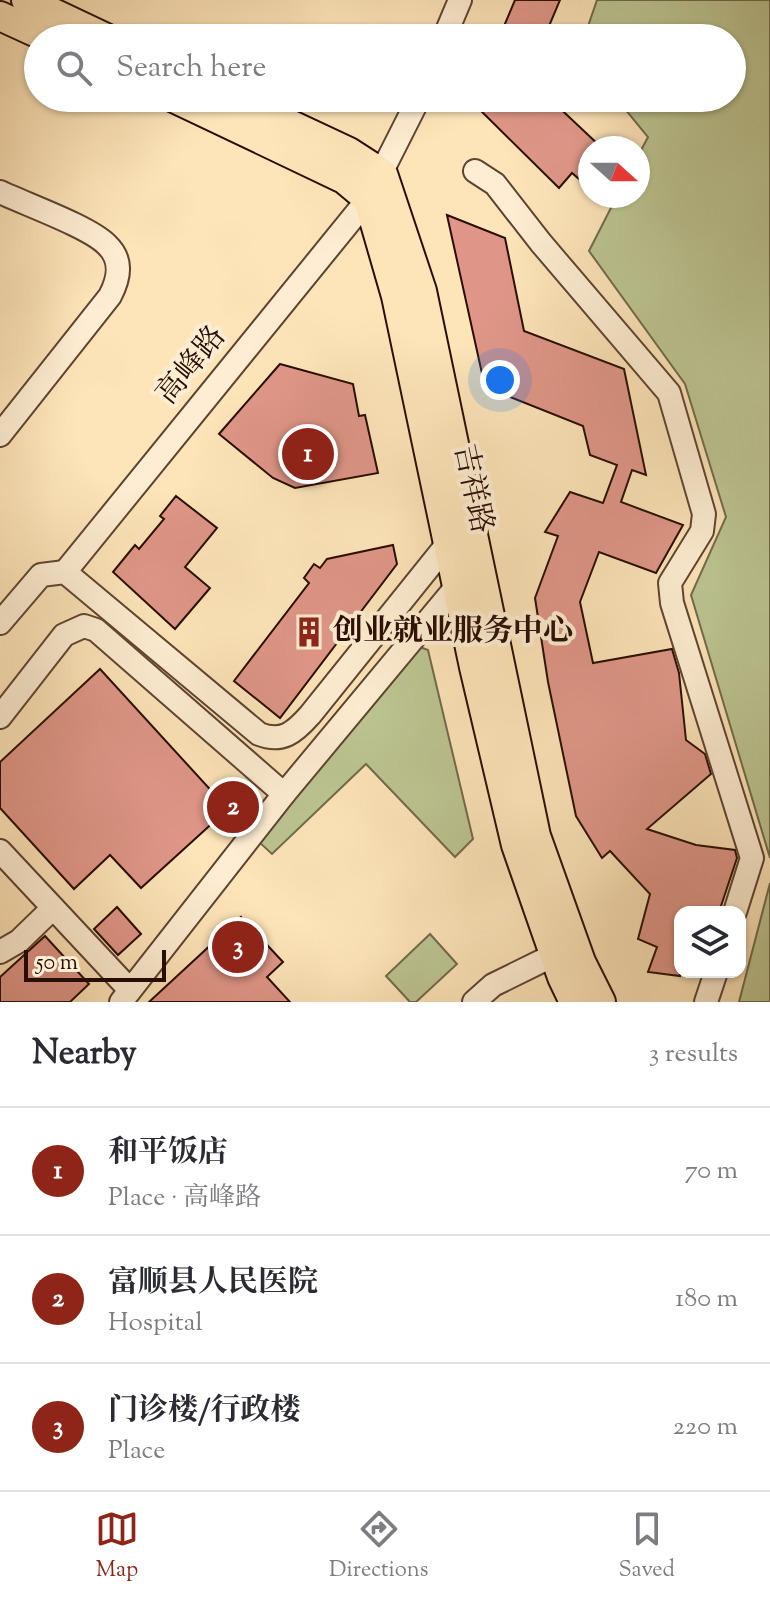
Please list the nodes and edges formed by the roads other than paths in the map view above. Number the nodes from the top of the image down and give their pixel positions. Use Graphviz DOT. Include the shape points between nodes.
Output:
graph roads {
  1 [pos="26,0"];
  2 [pos="460,0"];
  3 [pos="0,16"];
  4 [pos="77,24"];
  5 [pos="450,24"];
  6 [pos="24,27"];
  7 [pos="203,112"];
  8 [pos="264,112"];
  9 [pos="412,112"];
  10 [pos="475,171"];
  11 [pos="383,174"];
  12 [pos="0,192"];
  13 [pos="368,199"];
  14 [pos="0,435"];
  15 [pos="449,542"];
  16 [pos="65,572"];
  17 [pos="457,586"];
  18 [pos="0,623"];
  19 [pos="0,717"];
  20 [pos="284,794"];
  21 [pos="0,851"];
  22 [pos="737,906"];
  23 [pos="53,908"];
  24 [pos="0,952"];
  25 [pos="554,955"];
  26 [pos="714,978"];
  27 [pos="125,996"];
  28 [pos="474,1002"];
  29 [pos="574,1002"];
  30 [pos="601,1002"];
  31 [pos="706,1002"];
  1 -- 4 [label="main road"];
  2 -- 5 [label="street"];
  3 -- 6 [label="main road"];
  7 -- 13 [label="main road" via="344,179"];
  8 -- 11 [label="main road"];
  9 -- 11 [label="street, 高峰路"];
  10 -- 22 [label="street" via="495,184 669,393 704,514 702,531 670,583 672,603 752,858"];
  11 -- 13 [label="street, 高峰路"];
  11 -- 30 [label="main road, 吉祥路" via="422,291 536,836 581,962"];
  12 -- 14 [label="street" via="106,244 119,273 110,296"];
  13 -- 15 [label="main road, 吉祥路" via="396,296"];
  13 -- 16 [label="street, 高峰路"];
  15 -- 16 [label="street" via="310,715 295,731 273,739 259,734"];
  15 -- 17 [label="main road, 吉祥路"];
  16 -- 18 [label="street" via="41,575"];
  17 -- 20 [label="street"];
  17 -- 25 [label="main road, 吉祥路" via="516,845"];
  19 -- 20 [label="street" via="64,635 84,626 96,630"];
  20 -- 27 [label="street"];
  21 -- 23 [label="street"];
  23 -- 24 [label="street"];
  23 -- 27 [label="street"];
  25 -- 28 [label="street" via="493,985"];
  25 -- 29 [label="main road, 吉祥路"];
  26 -- 31 [label="street"];
}
